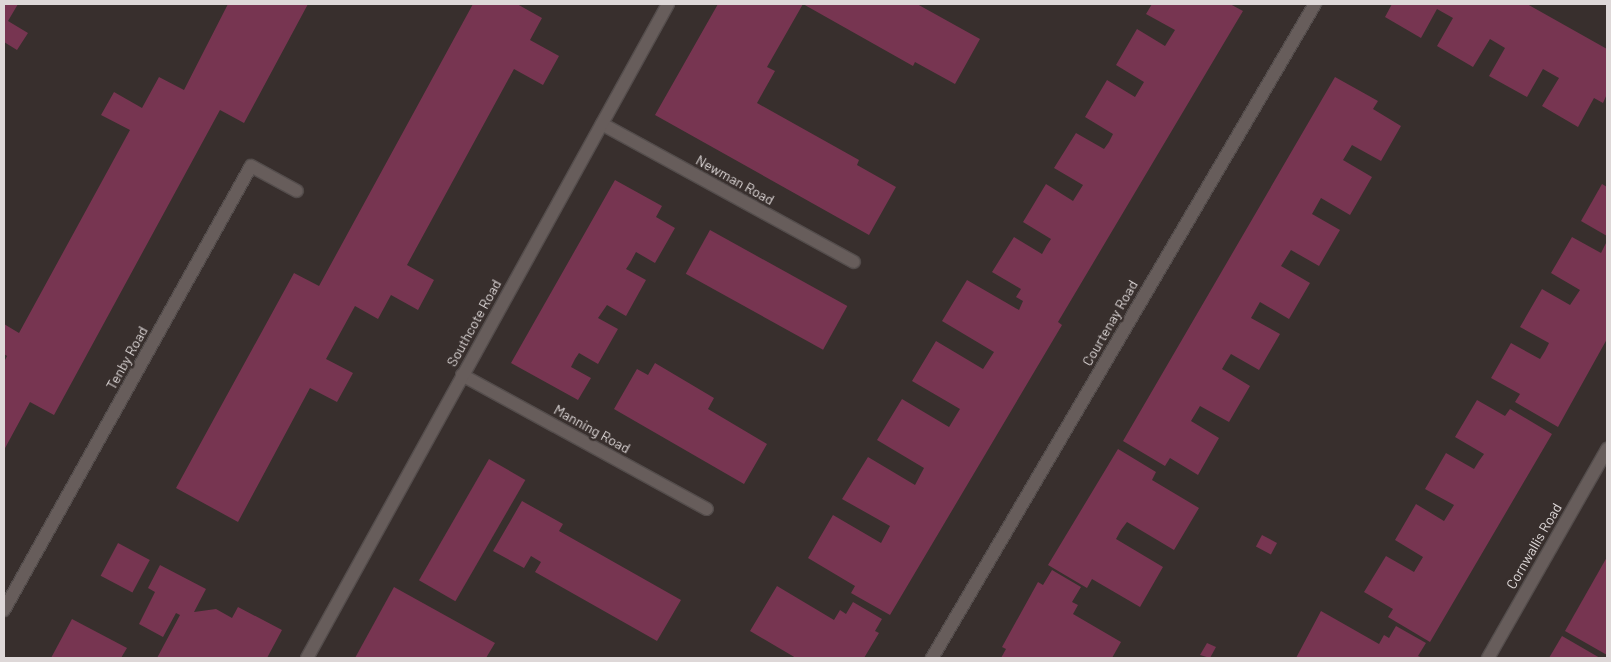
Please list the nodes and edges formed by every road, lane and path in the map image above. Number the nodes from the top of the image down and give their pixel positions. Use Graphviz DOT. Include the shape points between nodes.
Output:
graph roads {
  1 [pos="668,4"];
  2 [pos="1315,4"];
  3 [pos="602,124"];
  4 [pos="297,191"];
  5 [pos="854,262"];
  6 [pos="462,375"];
  7 [pos="1607,449"];
  8 [pos="707,509"];
  9 [pos="4,610"];
  10 [pos="307,658"];
  11 [pos="932,658"];
  12 [pos="1488,658"];
  1 -- 3 [label="street, Southcote Road"];
  2 -- 11 [label="street, Courtenay Road"];
  3 -- 5 [label="street, Newman Road"];
  3 -- 6 [label="street, Southcote Road"];
  4 -- 9 [label="street, Tenby Road" via="251,166"];
  6 -- 8 [label="street, Manning Road"];
  6 -- 10 [label="street, Southcote Road"];
  7 -- 12 [label="street, Cornwallis Road"];
}
